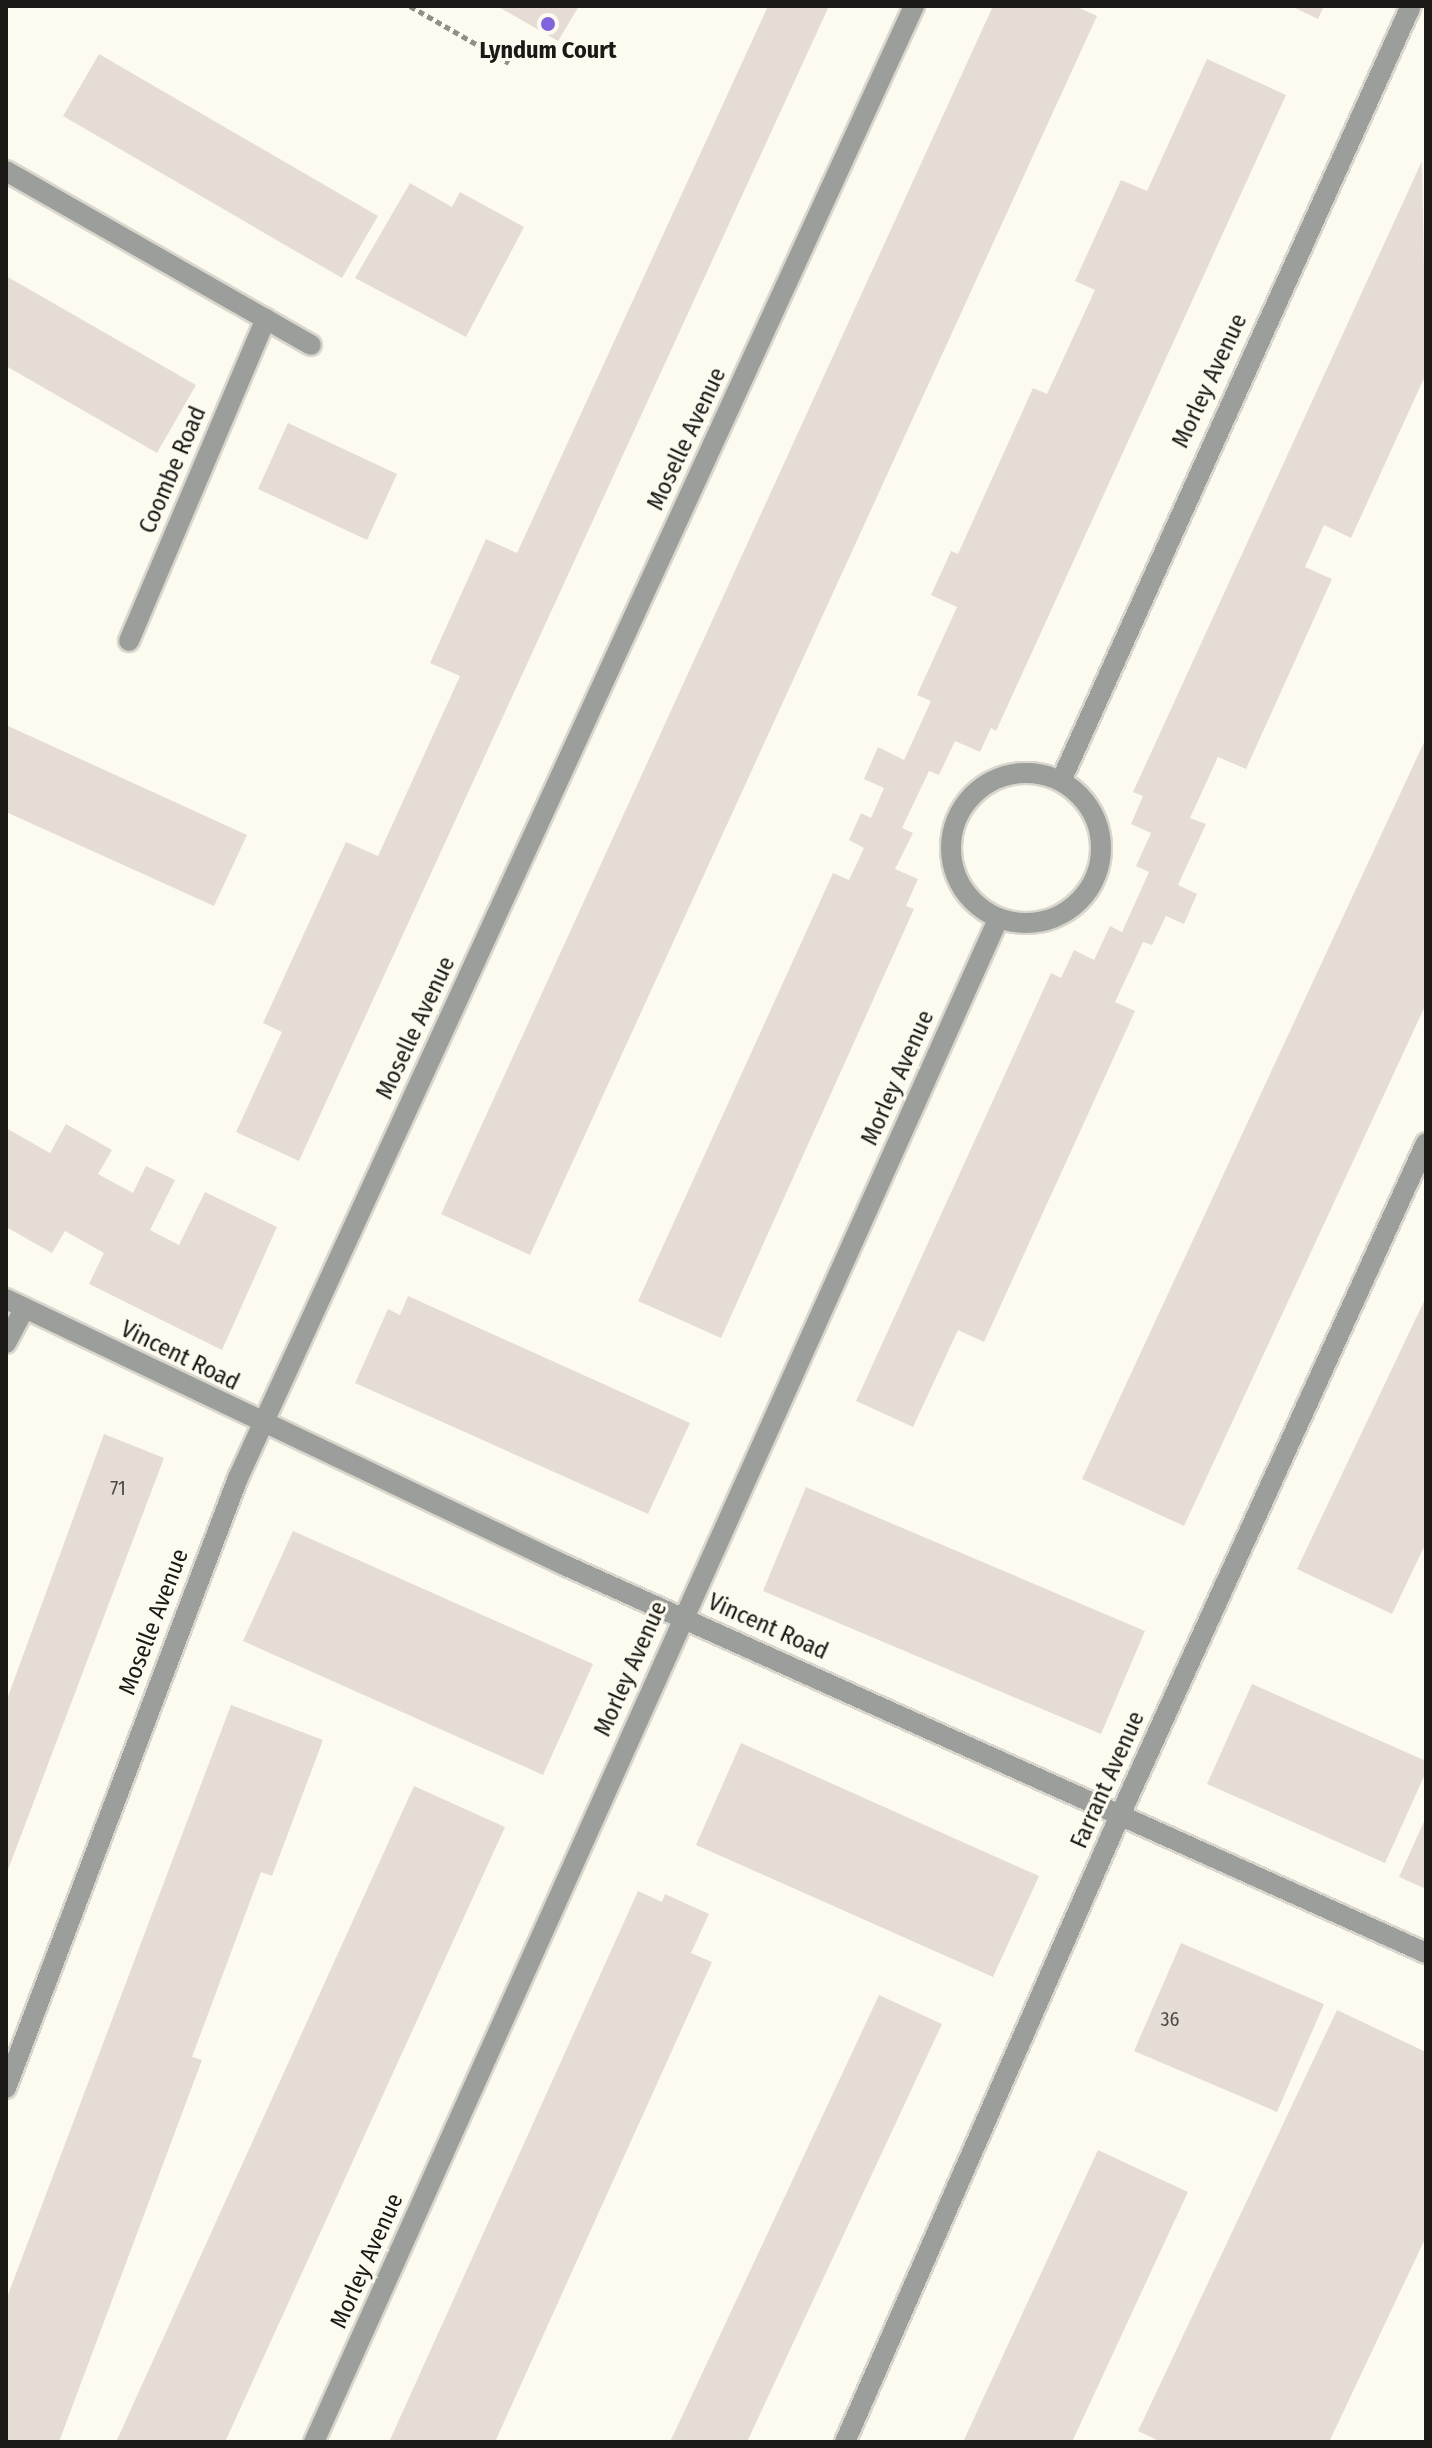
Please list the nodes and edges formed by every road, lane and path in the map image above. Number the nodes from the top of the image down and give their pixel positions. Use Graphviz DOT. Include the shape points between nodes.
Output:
graph roads {
  1 [pos="410,6"];
  2 [pos="914,6"];
  3 [pos="1411,6"];
  4 [pos="509,63"];
  5 [pos="6,171"];
  6 [pos="266,319"];
  7 [pos="311,345"];
  8 [pos="129,641"];
  9 [pos="1061,781"];
  10 [pos="998,919"];
  11 [pos="1426,1143"];
  12 [pos="15,1304"];
  13 [pos="6,1343"];
  14 [pos="263,1424"];
  15 [pos="682,1617"];
  16 [pos="1121,1813"];
  17 [pos="1426,1953"];
  18 [pos="6,2088"];
  19 [pos="314,2442"];
  20 [pos="845,2442"];
  1 -- 4 [label="path"];
  2 -- 14 [label="street, Moselle Avenue"];
  3 -- 9 [label="street, Morley Avenue"];
  5 -- 6 [label="street"];
  6 -- 7 [label="street"];
  6 -- 8 [label="street, Coombe Road"];
  9 -- 10 [label="street" via="1093,812 1101,837 1101,863 1091,887 1073,907 1050,920 1025,924"];
  9 -- 10 [label="street" via="1028,773 1002,776 961,808 951,847 959,885"];
  10 -- 15 [label="street, Morley Avenue"];
  11 -- 16 [label="street, Farrant Avenue"];
  12 -- 13 [label="street"];
  12 -- 14 [label="street, Vincent Road"];
  14 -- 15 [label="street, Vincent Road"];
  14 -- 18 [label="street, Moselle Avenue" via="173,1642"];
  15 -- 16 [label="street, Vincent Road"];
  15 -- 19 [label="street, Morley Avenue"];
  16 -- 17 [label="street, Vincent Road"];
  16 -- 20 [label="street, Farrant Avenue"];
}
